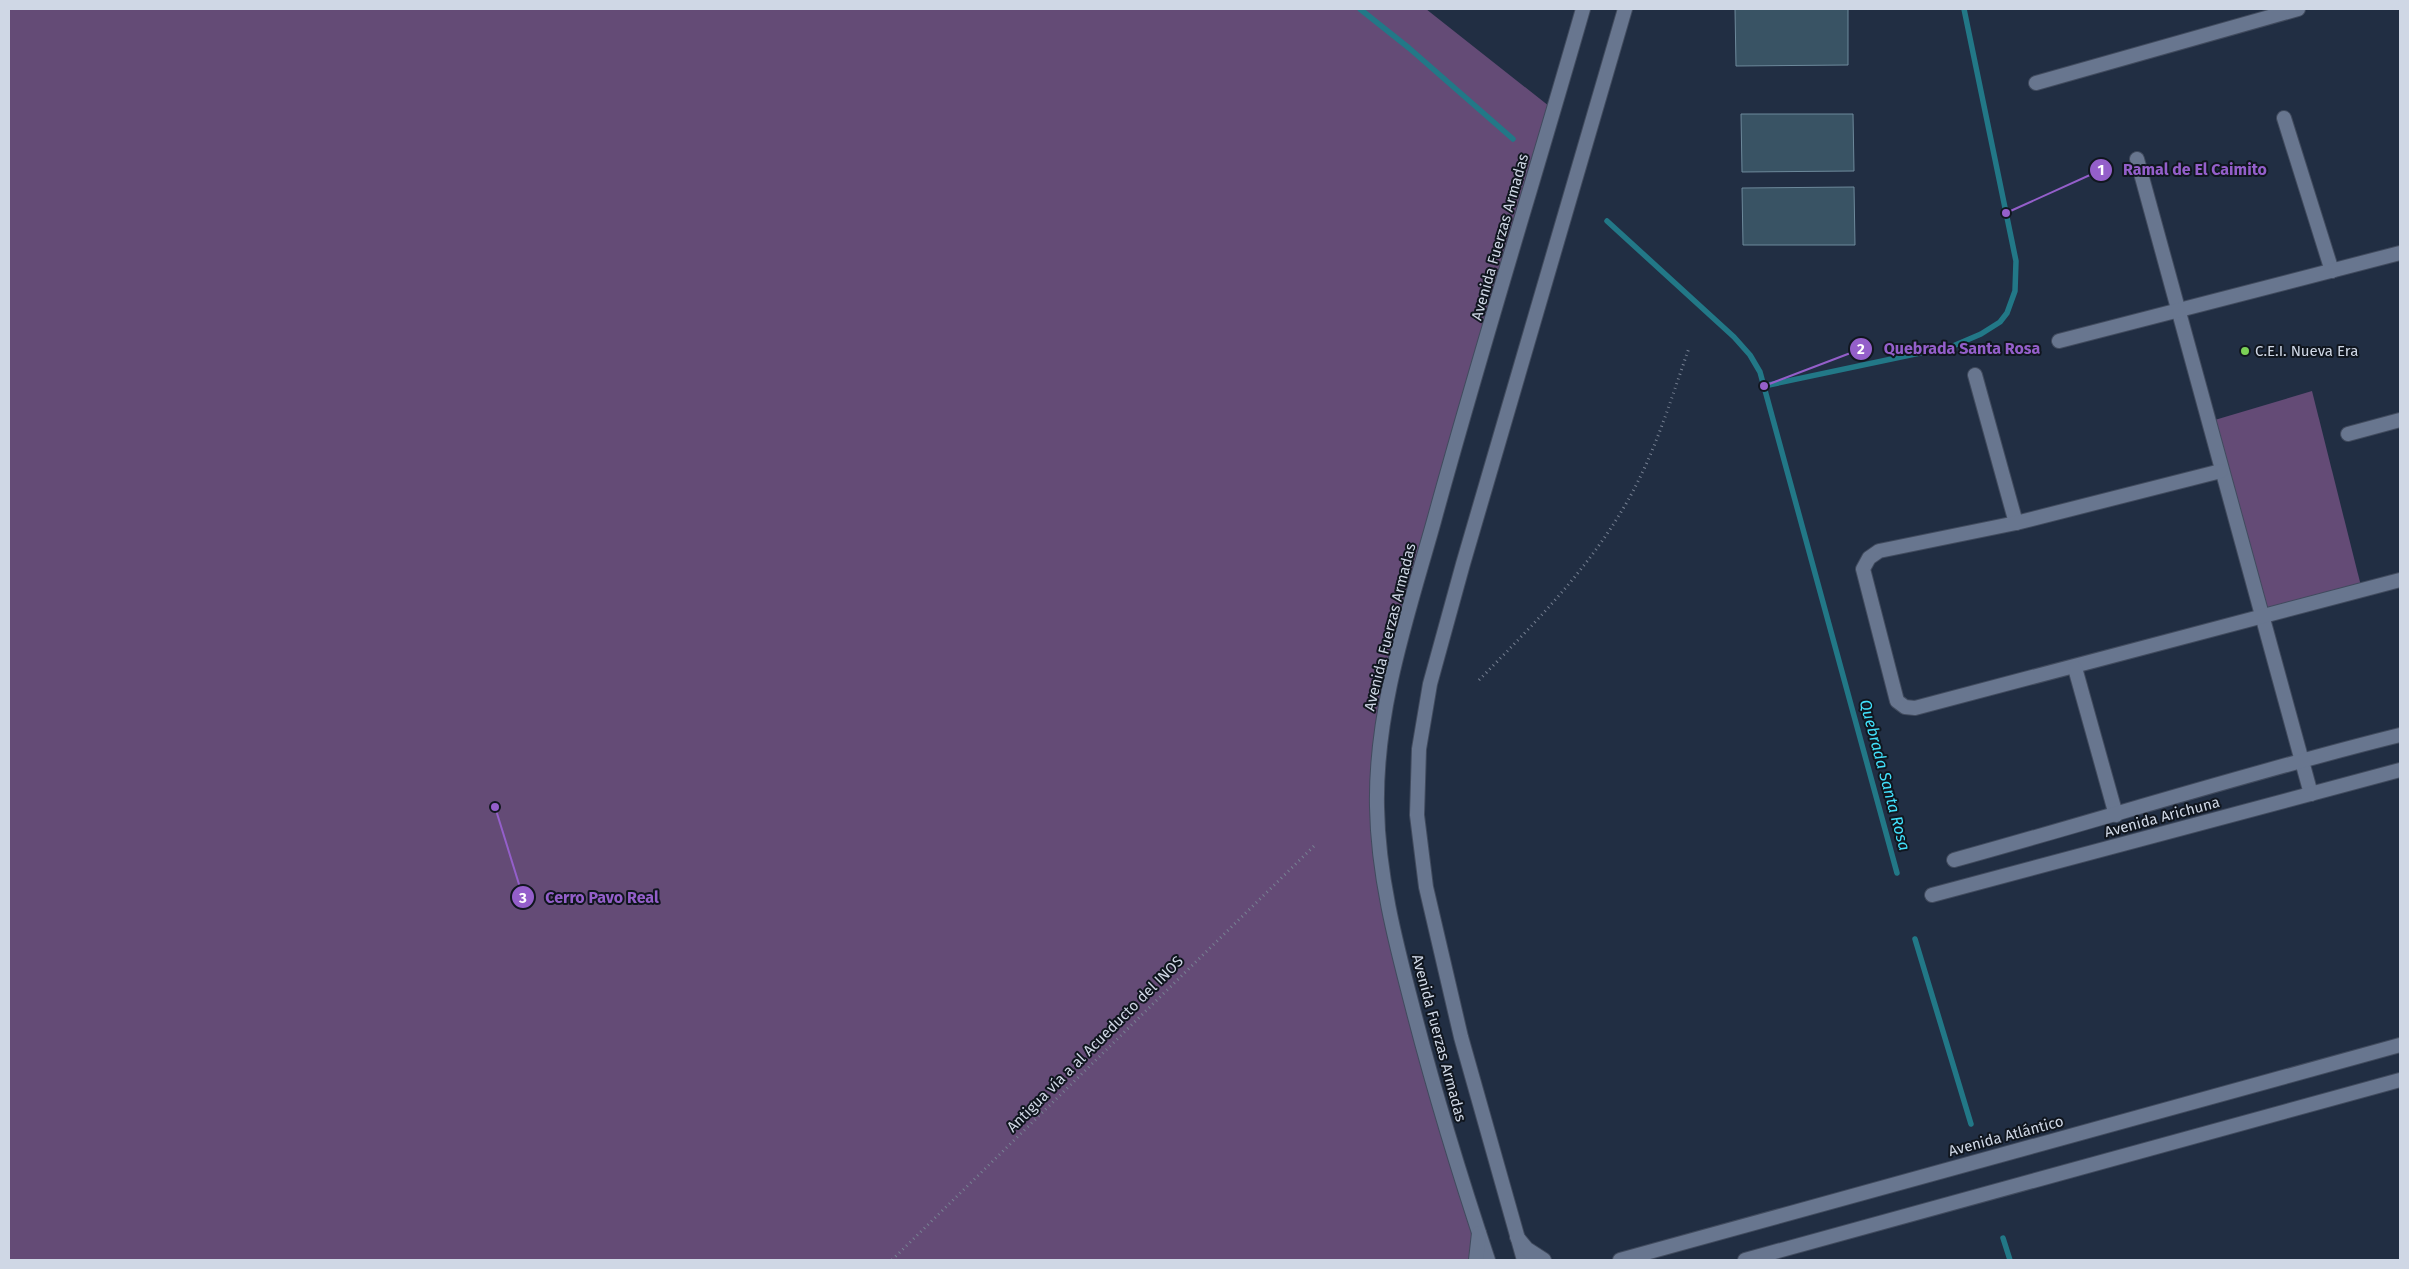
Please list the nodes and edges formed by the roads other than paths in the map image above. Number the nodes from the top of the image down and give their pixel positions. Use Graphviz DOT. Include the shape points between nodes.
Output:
graph roads {
  1 [pos="1584,9"];
  2 [pos="1625,9"];
  3 [pos="2298,9"];
  4 [pos="2036,83"];
  5 [pos="2284,118"];
  6 [pos="2137,159"];
  7 [pos="2400,253"];
  8 [pos="2332,271"];
  9 [pos="2177,310"];
  10 [pos="2059,341"];
  11 [pos="1975,375"];
  12 [pos="2400,420"];
  13 [pos="2348,434"];
  14 [pos="2221,471"];
  15 [pos="2016,523"];
  16 [pos="2400,580"];
  17 [pos="2261,617"];
  18 [pos="2075,668"];
  19 [pos="2400,735"];
  20 [pos="2300,760"];
  21 [pos="2400,770"];
  22 [pos="2311,794"];
  23 [pos="2116,816"];
  24 [pos="1954,860"];
  25 [pos="1932,895"];
  26 [pos="2400,1044"];
  27 [pos="2400,1080"];
  28 [pos="1479,1233"];
  29 [pos="1517,1237"];
  30 [pos="1476,1260"];
  31 [pos="1488,1260"];
  32 [pos="1524,1260"];
  33 [pos="1544,1260"];
  34 [pos="1620,1260"];
  35 [pos="1745,1260"];
  1 -- 28 [label="street, Avenida Fuerzas Armadas" via="1404,629 1386,700 1378,768 1378,836 1393,929 1425,1056"];
  2 -- 29 [label="street, Avenida Fuerzas Armadas" via="1458,581 1430,684 1419,749 1417,815 1426,887 1458,1028"];
  3 -- 4 [label="street"];
  5 -- 8 [label="street"];
  6 -- 9 [label="street"];
  7 -- 8 [label="street"];
  8 -- 9 [label="street"];
  9 -- 10 [label="street"];
  9 -- 14 [label="street"];
  11 -- 15 [label="street"];
  12 -- 13 [label="street"];
  14 -- 15 [label="street"];
  14 -- 17 [label="street"];
  15 -- 18 [label="street" via="1879,551 1869,558 1863,569 1897,701 1915,708"];
  16 -- 17 [label="street"];
  17 -- 18 [label="street"];
  17 -- 20 [label="street"];
  18 -- 23 [label="street"];
  19 -- 20 [label="street"];
  20 -- 22 [label="street"];
  20 -- 23 [label="street"];
  21 -- 22 [label="street, Avenida Arichuna"];
  22 -- 25 [label="street, Avenida Arichuna"];
  23 -- 24 [label="street"];
  26 -- 34 [label="street, Avenida Atlántico"];
  27 -- 35 [label="street"];
  28 -- 30 [label="street"];
  28 -- 31 [label="street, Avenida Fuerzas Armadas"];
  29 -- 32 [label="street, Avenida Fuerzas Armadas"];
  29 -- 33 [label="street" via="1527,1249"];
}
